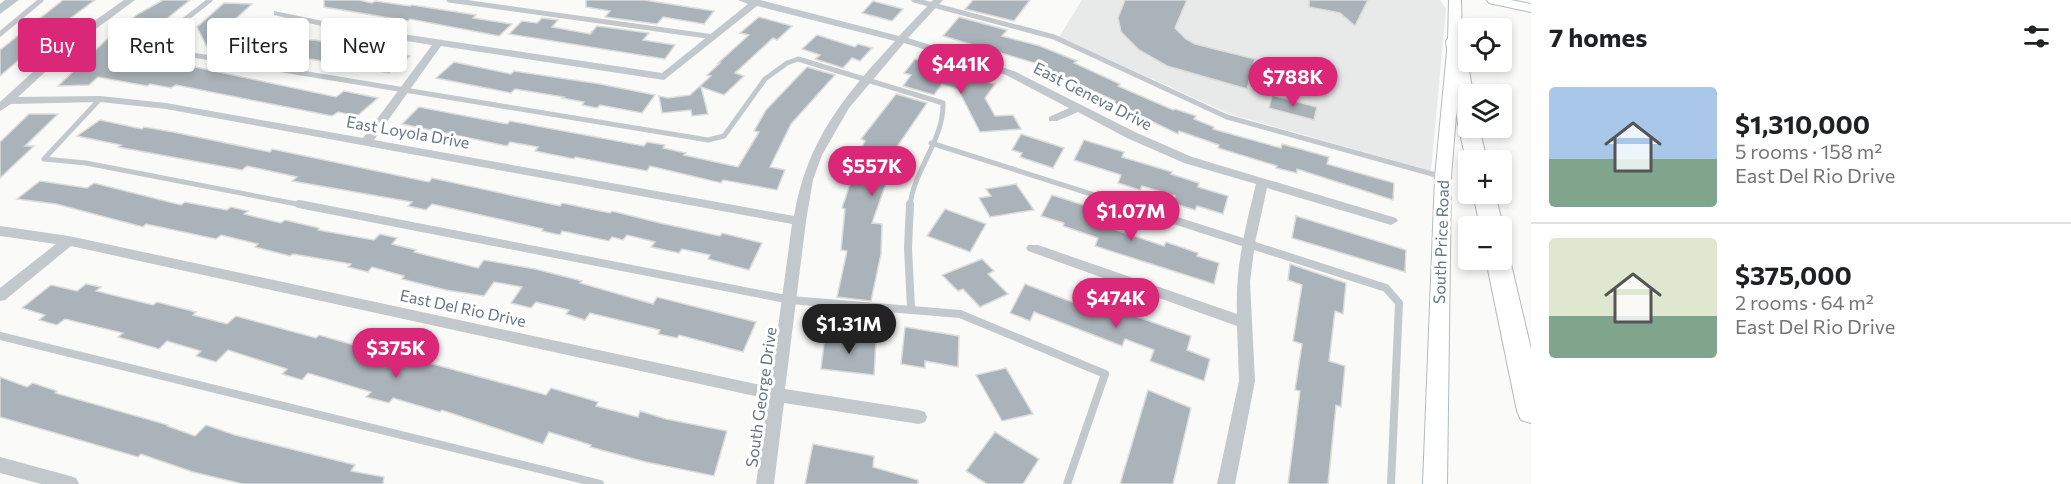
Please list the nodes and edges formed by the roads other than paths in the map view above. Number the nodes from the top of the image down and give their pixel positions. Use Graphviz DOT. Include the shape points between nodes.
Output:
graph roads {
  1 [pos="41,0"];
  2 [pos="130,0"];
  3 [pos="210,0"];
  4 [pos="449,0"];
  5 [pos="743,0"];
  6 [pos="914,0"];
  7 [pos="1455,0"];
  8 [pos="1493,0"];
  9 [pos="756,2"];
  10 [pos="936,2"];
  11 [pos="1531,8"];
  12 [pos="277,13"];
  13 [pos="0,34"];
  14 [pos="714,37"];
  15 [pos="903,40"];
  16 [pos="1455,41"];
  17 [pos="438,43"];
  18 [pos="868,80"];
  19 [pos="1462,84"];
  20 [pos="404,90"];
  21 [pos="100,99"];
  22 [pos="4,105"];
  23 [pos="1078,108"];
  24 [pos="1053,119"];
  25 [pos="366,143"];
  26 [pos="931,143"];
  27 [pos="1443,177"];
  28 [pos="1262,184"];
  29 [pos="799,221"];
  30 [pos="1392,221"];
  31 [pos="0,231"];
  32 [pos="69,242"];
  33 [pos="1248,243"];
  34 [pos="1033,248"];
  35 [pos="1500,270"];
  36 [pos="0,296"];
  37 [pos="790,300"];
  38 [pos="911,308"];
  39 [pos="1246,323"];
  40 [pos="0,336"];
  41 [pos="778,395"];
  42 [pos="1531,411"];
  43 [pos="919,417"];
  44 [pos="0,465"];
  45 [pos="70,484"];
  46 [pos="600,484"];
  47 [pos="765,484"];
  48 [pos="1067,484"];
  49 [pos="1226,484"];
  50 [pos="1391,484"];
  51 [pos="1436,484"];
  1 -- 13 [label="lane"];
  2 -- 22 [label="street" via="74,40"];
  3 -- 20 [label="lane" via="156,42 156,49"];
  4 -- 14 [label="lane"];
  5 -- 9 [label="street, East Geneva Drive"];
  6 -- 10 [label="lane"];
  7 -- 16 [label="main road, South Price Road"];
  8 -- 11 [label="main road"];
  9 -- 14 [label="street"];
  9 -- 15 [label="street, East Geneva Drive"];
  10 -- 15 [label="street, South George Drive"];
  10 -- 27 [label="lane" via="1054,37 1227,117"];
  12 -- 17 [label="street"];
  14 -- 17 [label="street" via="664,77"];
  15 -- 18 [label="street, South George Drive"];
  15 -- 23 [label="street, East Geneva Drive" via="1010,73"];
  16 -- 19 [label="highway"];
  16 -- 27 [label="main road, South Price Road"];
  17 -- 20 [label="street"];
  18 -- 20 [label="lane" via="798,59 786,61 760,86 724,136 708,140"];
  18 -- 26 [label="lane" via="943,102 945,114"];
  18 -- 29 [label="street, South George Drive" via="827,135 807,179"];
  20 -- 25 [label="street"];
  21 -- 22 [label="street, East Loyola Drive"];
  21 -- 25 [label="street, East Loyola Drive" via="166,106"];
  21 -- 37 [label="lane" via="44,159 87,163"];
  23 -- 24 [label="street"];
  23 -- 28 [label="street, East Geneva Drive" via="1188,160"];
  25 -- 29 [label="street, East Loyola Drive"];
  26 -- 33 [label="lane"];
  26 -- 38 [label="lane" via="912,190"];
  27 -- 51 [label="main road, South Price Road"];
  28 -- 30 [label="street, East Geneva Drive"];
  28 -- 33 [label="street"];
  29 -- 37 [label="street, South George Drive"];
  31 -- 32 [label="street, East Del Rio Drive"];
  32 -- 36 [label="street"];
  32 -- 41 [label="street, East Del Rio Drive"];
  33 -- 39 [label="street" via="1243,282"];
  33 -- 50 [label="lane" via="1386,288 1399,303"];
  34 -- 39 [label="street"];
  35 -- 42 [label="highway"];
  37 -- 38 [label="lane"];
  37 -- 41 [label="street, South George Drive"];
  38 -- 48 [label="lane" via="960,314 1105,374"];
  39 -- 49 [label="street" via="1247,381"];
  40 -- 46 [label="lane"];
  41 -- 43 [label="street, East Del Rio Drive"];
  41 -- 47 [label="street, South George Drive"];
  44 -- 45 [label="street"];
}
